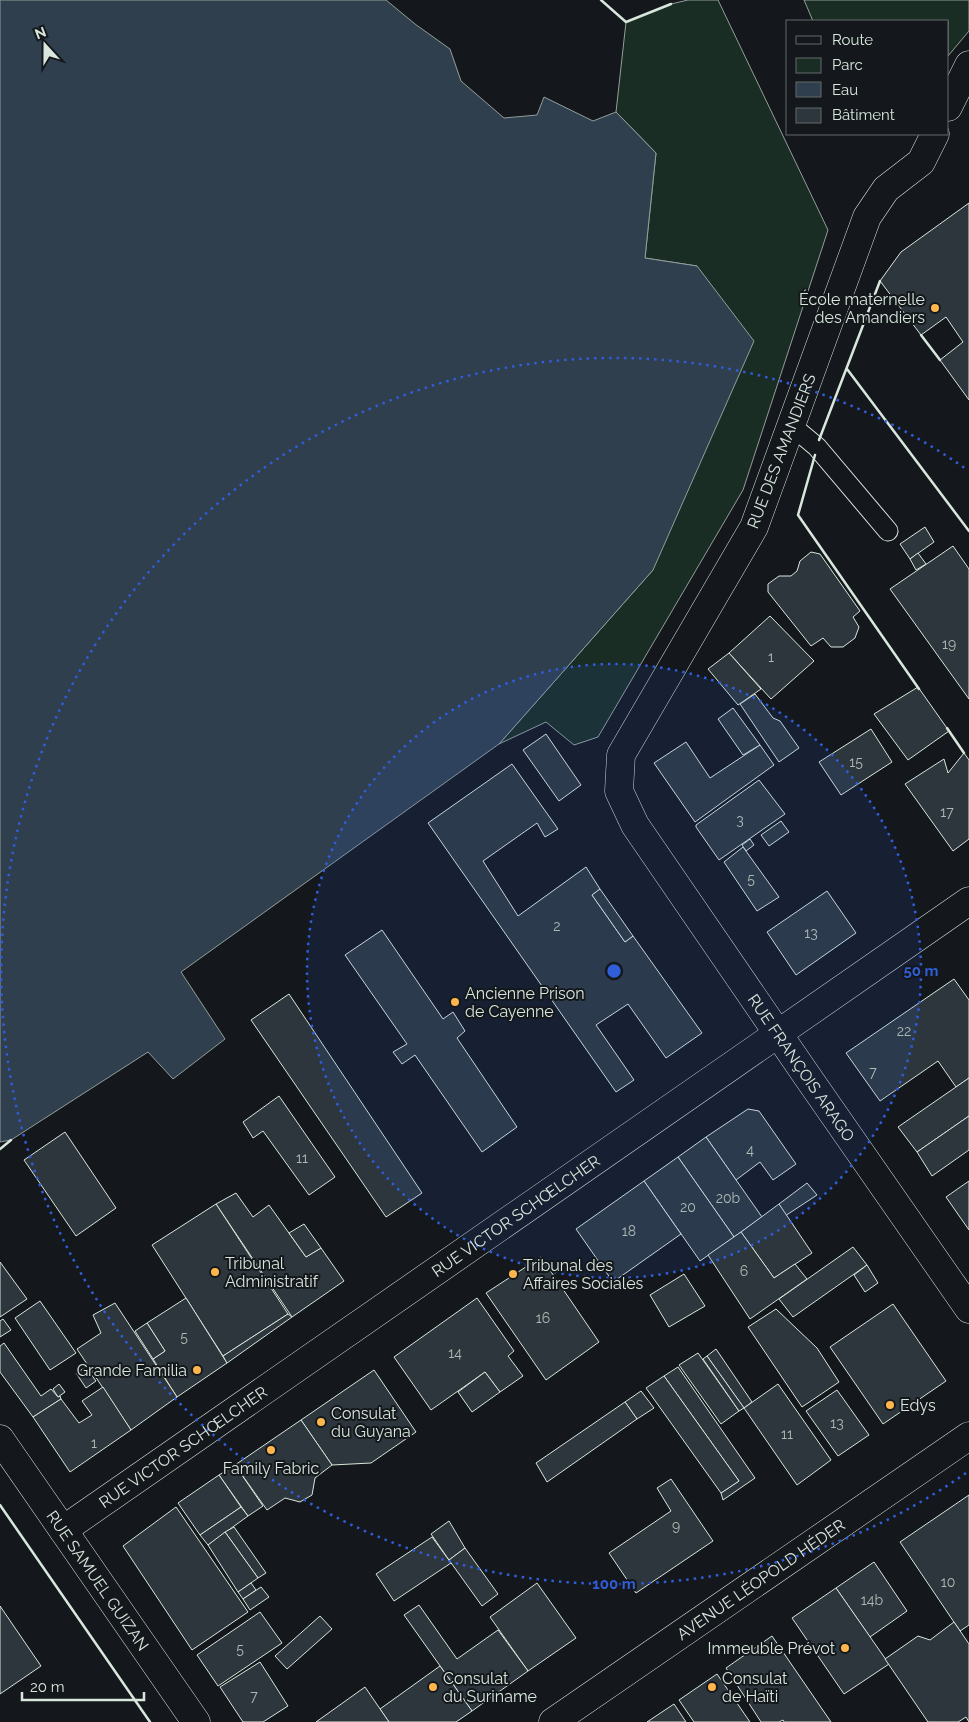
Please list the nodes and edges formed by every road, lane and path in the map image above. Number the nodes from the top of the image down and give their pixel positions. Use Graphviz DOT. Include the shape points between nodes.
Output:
graph roads {
  1 [pos="969,65"];
  2 [pos="949,105"];
  3 [pos="934,135"];
  4 [pos="792,426"];
  5 [pos="888,531"];
  6 [pos="635,825"];
  7 [pos="969,901"];
  8 [pos="778,1034"];
  9 [pos="969,1309"];
  10 [pos="969,1436"];
  11 [pos="0,1438"];
  12 [pos="64,1530"];
  13 [pos="196,1722"];
  14 [pos="553,1722"];
  1 -- 2 [label="street"];
  3 -- 4 [label="street, RUE DES AMANDIERS" via="921,162 886,189 867,217"];
  4 -- 5 [label="lane" via="817,446"];
  4 -- 6 [label="street, RUE DES AMANDIERS" via="754,527 621,755 619,792"];
  6 -- 8 [label="street, RUE FRANÇOIS ARAGO"];
  7 -- 8 [label="street, RUE VICTOR SCHŒLCHER"];
  8 -- 9 [label="street, RUE FRANÇOIS ARAGO"];
  8 -- 12 [label="street, RUE VICTOR SCHŒLCHER"];
  10 -- 14 [label="street, AVENUE LÉOPOLD HÉDER"];
  11 -- 12 [label="street, RUE SAMUEL GUIZAN"];
  12 -- 13 [label="street, RUE SAMUEL GUIZAN"];
}
